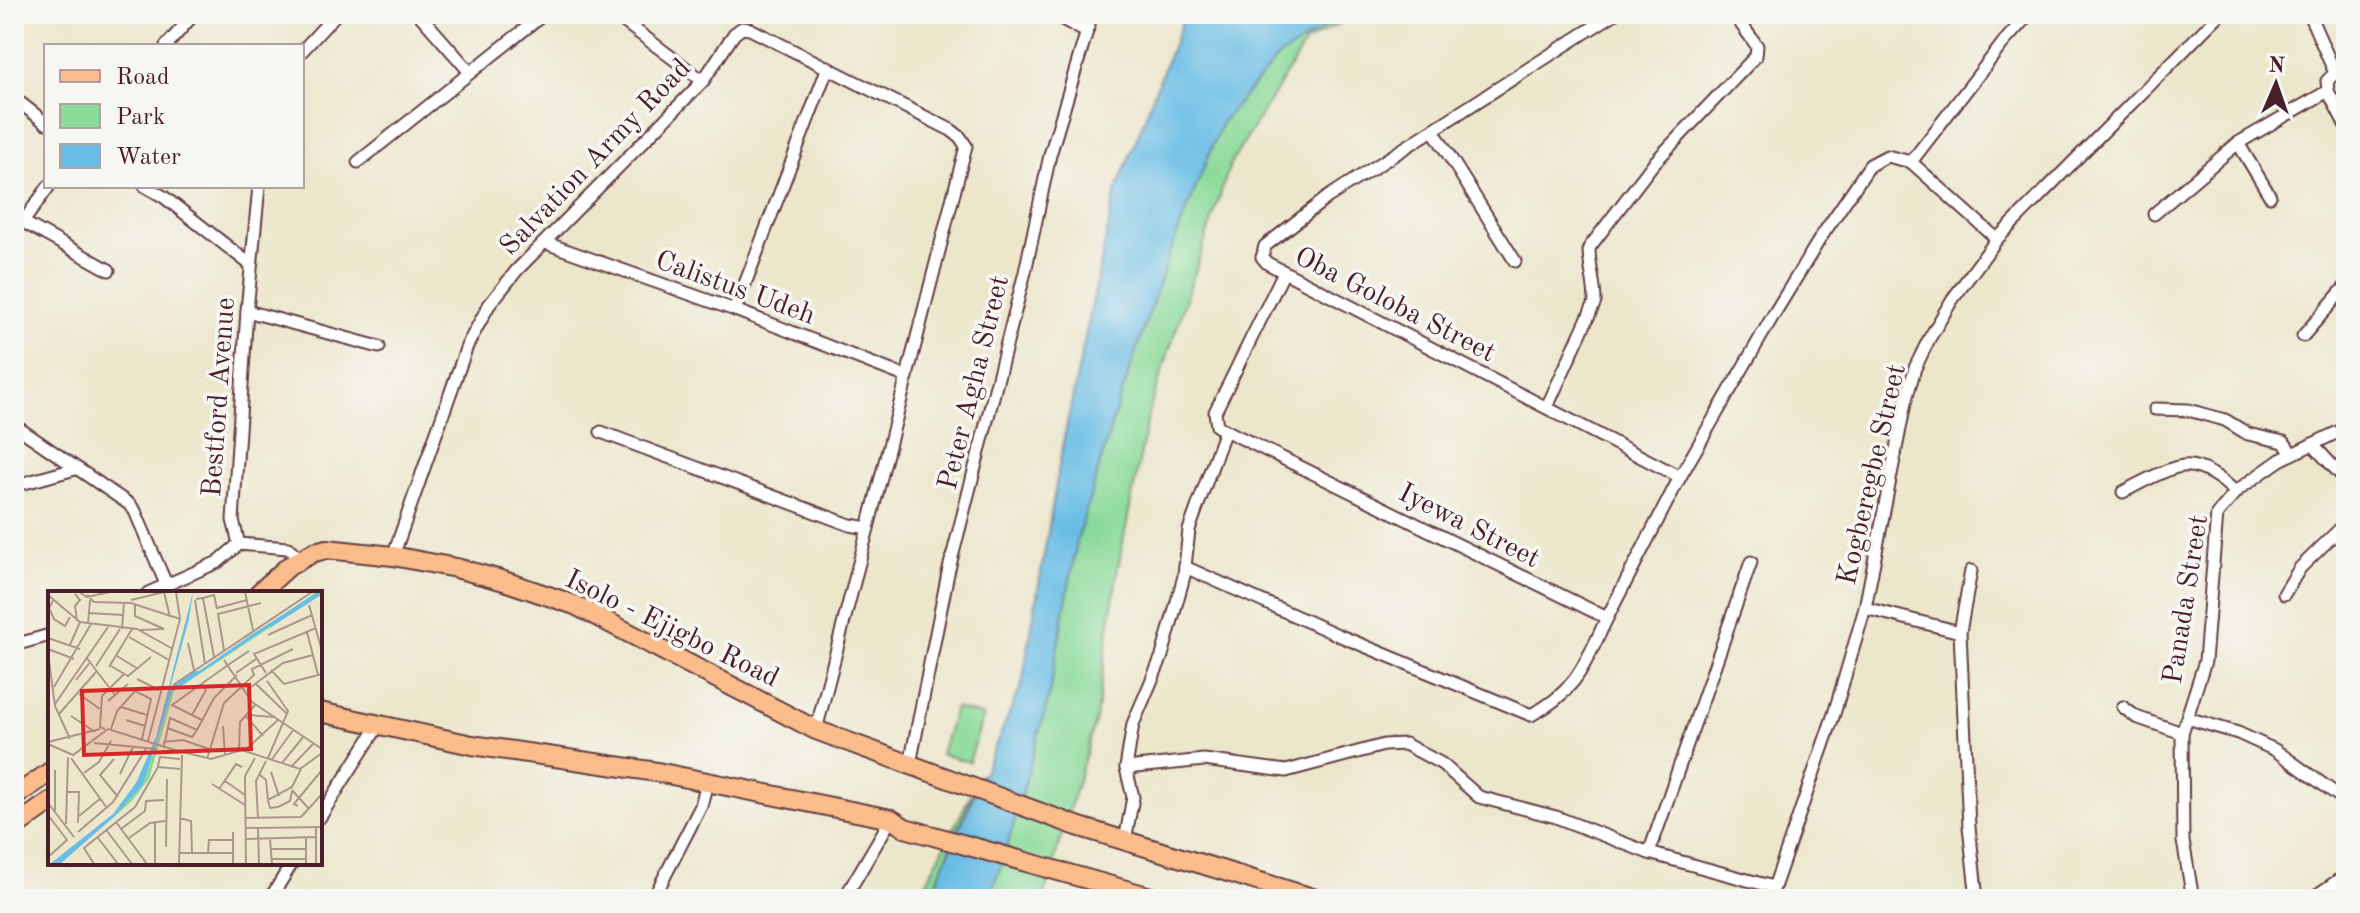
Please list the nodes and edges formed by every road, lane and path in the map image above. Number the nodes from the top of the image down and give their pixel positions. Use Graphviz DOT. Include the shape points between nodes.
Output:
graph roads {
  1 [pos="194,14"];
  2 [pos="336,14"];
  3 [pos="419,14"];
  4 [pos="544,14"];
  5 [pos="614,14"];
  6 [pos="1053,14"];
  7 [pos="1092,14"];
  8 [pos="1614,14"];
  9 [pos="1734,14"];
  10 [pos="2029,14"];
  11 [pos="2220,14"];
  12 [pos="2309,14"];
  13 [pos="1086,32"];
  14 [pos="168,44"];
  15 [pos="304,49"];
  16 [pos="2346,66"];
  17 [pos="828,67"];
  18 [pos="469,71"];
  19 [pos="2335,73"];
  20 [pos="703,81"];
  21 [pos="2328,91"];
  22 [pos="14,98"];
  23 [pos="44,121"];
  24 [pos="2346,126"];
  25 [pos="1433,130"];
  26 [pos="2238,143"];
  27 [pos="358,162"];
  28 [pos="1911,162"];
  29 [pos="47,188"];
  30 [pos="148,188"];
  31 [pos="259,188"];
  32 [pos="2270,196"];
  33 [pos="2154,214"];
  34 [pos="18,220"];
  35 [pos="1997,239"];
  36 [pos="546,243"];
  37 [pos="1515,261"];
  38 [pos="251,265"];
  39 [pos="109,270"];
  40 [pos="1284,272"];
  41 [pos="2346,286"];
  42 [pos="735,310"];
  43 [pos="247,311"];
  44 [pos="2303,336"];
  45 [pos="379,347"];
  46 [pos="907,377"];
  47 [pos="1547,407"];
  48 [pos="2155,409"];
  49 [pos="2346,421"];
  50 [pos="14,425"];
  51 [pos="1225,430"];
  52 [pos="601,432"];
  53 [pos="2312,444"];
  54 [pos="2292,454"];
  55 [pos="75,469"];
  56 [pos="1680,477"];
  57 [pos="2346,480"];
  58 [pos="14,486"];
  59 [pos="2123,492"];
  60 [pos="2235,492"];
  61 [pos="2346,523"];
  62 [pos="868,528"];
  63 [pos="239,544"];
  64 [pos="393,556"];
  65 [pos="301,559"];
  66 [pos="1751,562"];
  67 [pos="1185,567"];
  68 [pos="1971,571"];
  69 [pos="166,584"];
  70 [pos="152,591"];
  71 [pos="261,591"];
  72 [pos="2284,594"];
  73 [pos="1865,608"];
  74 [pos="1607,618"];
  75 [pos="1960,632"];
  76 [pos="48,636"];
  77 [pos="14,645"];
  78 [pos="2123,707"];
  79 [pos="322,712"];
  80 [pos="2187,718"];
  81 [pos="378,726"];
  82 [pos="816,730"];
  83 [pos="2182,733"];
  84 [pos="918,767"];
  85 [pos="1126,768"];
  86 [pos="48,773"];
  87 [pos="707,782"];
  88 [pos="14,797"];
  89 [pos="2346,801"];
  90 [pos="48,803"];
  91 [pos="322,814"];
  92 [pos="898,824"];
  93 [pos="14,827"];
  94 [pos="1125,841"];
  95 [pos="1649,853"];
  96 [pos="291,865"];
  97 [pos="2346,875"];
  98 [pos="1771,893"];
  99 [pos="270,899"];
  100 [pos="653,899"];
  101 [pos="844,899"];
  102 [pos="1158,899"];
  103 [pos="1316,899"];
  104 [pos="1977,899"];
  105 [pos="2193,899"];
  106 [pos="2311,899"];
  1 -- 14 [label="street"];
  2 -- 15 [label="street"];
  3 -- 18 [label="street"];
  4 -- 18 [label="street"];
  5 -- 20 [label="street"];
  6 -- 13 [label="street"];
  7 -- 13 [label="street, Peter Agha Street"];
  8 -- 25 [label="street, Oba Goloba Street"];
  9 -- 47 [label="street" via="1757,46 1756,56 1653,164 1589,248 1595,302"];
  10 -- 28 [label="street"];
  11 -- 35 [label="street, Kogberegbe Street"];
  12 -- 19 [label="street"];
  13 -- 84 [label="street, Peter Agha Street" via="1050,155 948,573"];
  16 -- 19 [label="street"];
  17 -- 20 [label="street, Salvation Army Road" via="742,28"];
  17 -- 42 [label="street"];
  17 -- 46 [label="street, Salvation Army Road" via="951,130 966,146"];
  18 -- 27 [label="street"];
  19 -- 21 [label="street" via="2327,81"];
  20 -- 36 [label="street, Salvation Army Road"];
  21 -- 24 [label="street"];
  21 -- 26 [label="street"];
  22 -- 23 [label="street"];
  25 -- 37 [label="street"];
  25 -- 40 [label="street, Oba Goloba Street" via="1328,197 1265,246 1262,257"];
  26 -- 32 [label="street"];
  26 -- 33 [label="street"];
  28 -- 35 [label="street"];
  28 -- 56 [label="street" via="1887,156 1870,165 1774,314"];
  29 -- 34 [label="street"];
  30 -- 38 [label="street"];
  31 -- 38 [label="street, Bestford Avenue"];
  34 -- 39 [label="street"];
  35 -- 73 [label="street, Kogberegbe Street" via="1952,300 1915,368"];
  36 -- 42 [label="street, Calistus Udeh"];
  36 -- 64 [label="street, Salvation Army Road" via="489,305 467,346"];
  38 -- 43 [label="street, Bestford Avenue"];
  40 -- 47 [label="street, Oba Goloba Street"];
  40 -- 51 [label="street" via="1215,412 1217,426"];
  41 -- 44 [label="street"];
  42 -- 46 [label="street, Calistus Udeh"];
  43 -- 45 [label="street"];
  43 -- 63 [label="street, Bestford Avenue" via="234,490"];
  46 -- 62 [label="street"];
  47 -- 56 [label="street, Oba Goloba Street"];
  48 -- 54 [label="street" via="2188,410 2225,420 2248,434 2284,442"];
  49 -- 53 [label="street, Panada Street" via="2346,428"];
  50 -- 55 [label="street"];
  51 -- 67 [label="street" via="1189,530"];
  51 -- 74 [label="street, Iyewa Street"];
  52 -- 62 [label="street"];
  53 -- 54 [label="street, Panada Street"];
  53 -- 57 [label="street"];
  54 -- 60 [label="street, Panada Street"];
  55 -- 58 [label="street"];
  55 -- 69 [label="street" via="135,511"];
  56 -- 74 [label="street"];
  59 -- 60 [label="street" via="2183,466 2211,473"];
  60 -- 80 [label="street, Panada Street" via="2214,526 2205,661"];
  61 -- 72 [label="street" via="2300,568"];
  62 -- 82 [label="street"];
  63 -- 65 [label="street" via="288,548"];
  63 -- 69 [label="street" via="218,562"];
  64 -- 65 [label="main road, Isolo - Ejigbo Road" via="327,549"];
  64 -- 82 [label="main road, Isolo - Ejigbo Road" via="501,580 575,605"];
  65 -- 71 [label="main road, Isolo - Ejigbo Road"];
  66 -- 95 [label="street"];
  67 -- 74 [label="street" via="1531,715 1575,682"];
  67 -- 85 [label="street" via="1162,656 1133,724"];
  68 -- 75 [label="street"];
  69 -- 70 [label="street"];
  73 -- 75 [label="street"];
  73 -- 98 [label="street, Kogberegbe Street"];
  75 -- 104 [label="street"];
  76 -- 77 [label="street"];
  78 -- 83 [label="street"];
  79 -- 81 [label="main road"];
  80 -- 83 [label="street, Panada Street"];
  80 -- 89 [label="street" via="2275,750"];
  81 -- 87 [label="main road"];
  81 -- 91 [label="street"];
  82 -- 84 [label="main road, Isolo - Ejigbo Road"];
  83 -- 105 [label="street, Panada Street" via="2183,841"];
  84 -- 94 [label="main road, Isolo - Ejigbo Road"];
  85 -- 94 [label="street" via="1133,797"];
  85 -- 95 [label="street" via="1204,760 1286,771 1405,744 1442,764 1479,797 1556,817"];
  86 -- 88 [label="main road"];
  87 -- 92 [label="main road"];
  87 -- 100 [label="street" via="701,806"];
  90 -- 93 [label="main road"];
  92 -- 101 [label="street"];
  92 -- 102 [label="main road"];
  94 -- 103 [label="main road"];
  95 -- 98 [label="street"];
  96 -- 99 [label="street"];
  97 -- 106 [label="street"];
}
